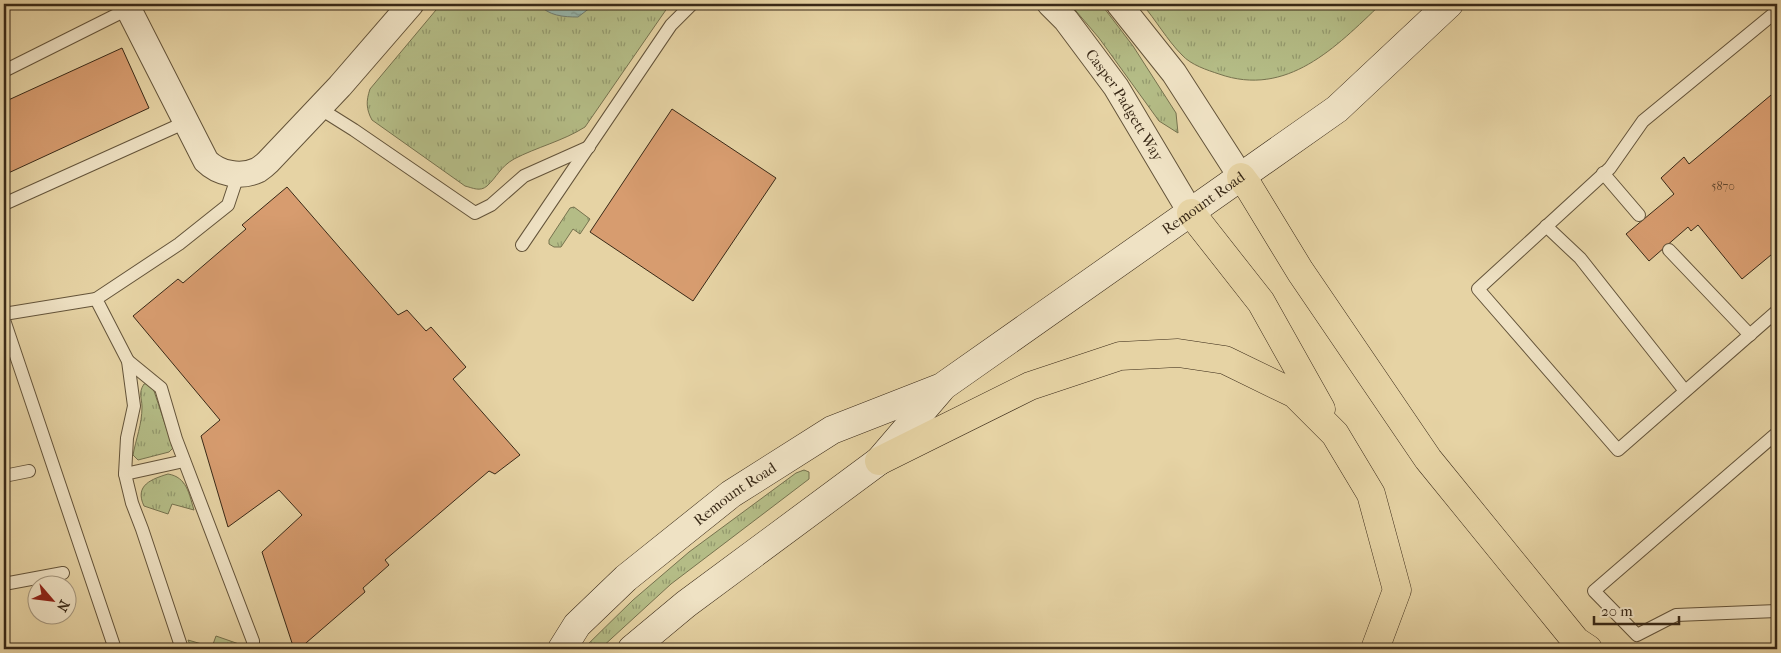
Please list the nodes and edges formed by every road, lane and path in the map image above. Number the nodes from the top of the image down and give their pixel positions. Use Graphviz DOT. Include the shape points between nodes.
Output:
graph roads {
  1 [pos="411,4"];
  2 [pos="692,4"];
  3 [pos="1050,4"];
  4 [pos="1119,4"];
  5 [pos="1449,4"];
  6 [pos="127,6"];
  7 [pos="1777,11"];
  8 [pos="4,71"];
  9 [pos="319,108"];
  10 [pos="186,122"];
  11 [pos="589,148"];
  12 [pos="1603,173"];
  13 [pos="238,175"];
  14 [pos="1241,177"];
  15 [pos="4,204"];
  16 [pos="1191,213"];
  17 [pos="1639,215"];
  18 [pos="1546,226"];
  19 [pos="522,245"];
  20 [pos="1669,250"];
  21 [pos="96,299"];
  22 [pos="1777,311"];
  23 [pos="4,314"];
  24 [pos="4,320"];
  25 [pos="1750,336"];
  26 [pos="128,362"];
  27 [pos="942,386"];
  28 [pos="1685,392"];
  29 [pos="1777,433"];
  30 [pos="1335,434"];
  31 [pos="880,461"];
  32 [pos="184,462"];
  33 [pos="29,471"];
  34 [pos="126,474"];
  35 [pos="4,476"];
  36 [pos="63,573"];
  37 [pos="4,584"];
  38 [pos="1777,612"];
  39 [pos="116,649"];
  40 [pos="182,649"];
  41 [pos="253,649"];
  42 [pos="562,649"];
  43 [pos="632,649"];
  44 [pos="1375,649"];
  45 [pos="1588,649"];
  1 -- 9 [label="street"];
  2 -- 11 [label="lane" via="671,25"];
  3 -- 16 [label="street, Casper Padgett Way" via="1066,20 1116,87"];
  4 -- 14 [label="street" via="1174,73"];
  5 -- 14 [label="main road, Remount Road" via="1337,109"];
  6 -- 8 [label="lane"];
  6 -- 10 [label="street"];
  7 -- 12 [label="lane" via="1643,121"];
  9 -- 11 [label="lane" via="475,213 524,176"];
  9 -- 13 [label="street" via="268,162 258,170"];
  10 -- 13 [label="street" via="206,161 224,172"];
  10 -- 15 [label="lane"];
  11 -- 19 [label="lane"];
  12 -- 17 [label="lane"];
  12 -- 18 [label="lane"];
  13 -- 21 [label="lane" via="228,205 179,244"];
  14 -- 16 [label="main road, Remount Road"];
  14 -- 45 [label="highway" via="1300,271 1428,460 1576,640"];
  16 -- 27 [label="main road, Remount Road"];
  16 -- 30 [label="highway" via="1261,302"];
  18 -- 28 [label="lane" via="1580,258"];
  18 -- 28 [label="lane" via="1478,288 1618,450"];
  20 -- 25 [label="lane"];
  21 -- 23 [label="lane"];
  21 -- 26 [label="lane"];
  22 -- 25 [label="lane"];
  24 -- 39 [label="lane"];
  25 -- 28 [label="lane"];
  26 -- 32 [label="lane" via="161,388"];
  26 -- 34 [label="lane" via="134,406"];
  27 -- 31 [label="main road, Remount Road"];
  27 -- 42 [label="main road, Remount Road" via="832,430 731,494 626,578 577,625"];
  29 -- 38 [label="lane" via="1594,591 1637,635 1676,615"];
  30 -- 31 [label="highway" via="1295,394 1225,360 1178,353 1120,356 1030,386"];
  30 -- 44 [label="highway" via="1370,494 1398,590"];
  31 -- 43 [label="main road, Remount Road" via="686,604"];
  32 -- 34 [label="lane"];
  32 -- 41 [label="lane"];
  33 -- 35 [label="lane"];
  34 -- 40 [label="lane" via="132,504"];
  36 -- 37 [label="lane"];
}
